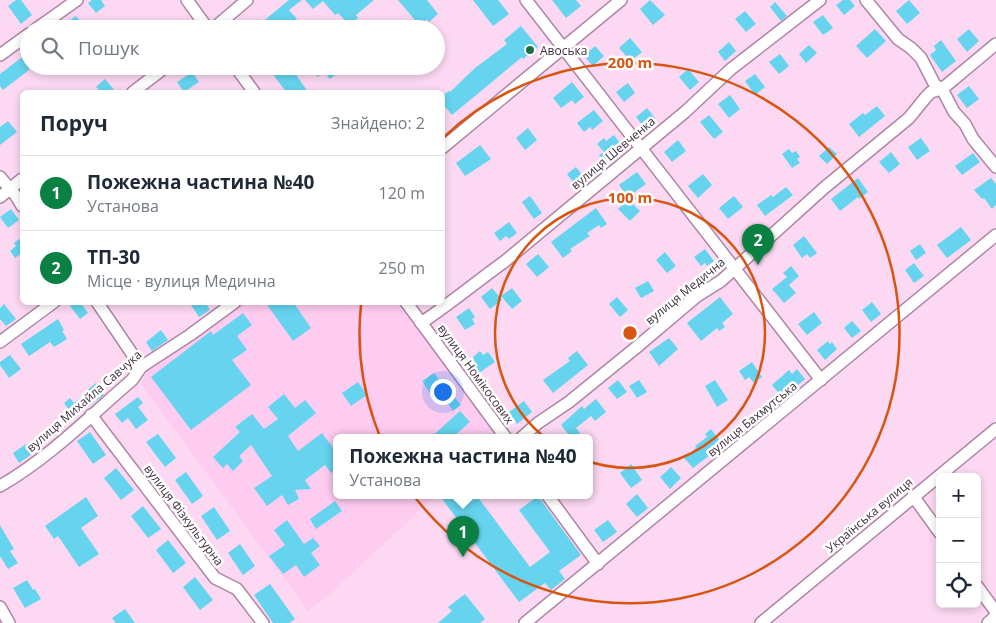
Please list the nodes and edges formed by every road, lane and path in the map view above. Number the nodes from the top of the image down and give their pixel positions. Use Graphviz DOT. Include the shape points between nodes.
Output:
graph roads {
  1 [pos="77,0"];
  2 [pos="187,0"];
  3 [pos="247,0"];
  4 [pos="526,0"];
  5 [pos="621,0"];
  6 [pos="820,0"];
  7 [pos="866,0"];
  8 [pos="49,20"];
  9 [pos="201,20"];
  10 [pos="224,20"];
  11 [pos="20,41"];
  12 [pos="996,44"];
  13 [pos="563,48"];
  14 [pos="0,55"];
  15 [pos="155,75"];
  16 [pos="242,75"];
  17 [pos="136,90"];
  18 [pos="253,90"];
  19 [pos="942,90"];
  20 [pos="445,146"];
  21 [pos="641,148"];
  22 [pos="996,167"];
  23 [pos="0,177"];
  24 [pos="20,181"];
  25 [pos="10,189"];
  26 [pos="0,197"];
  27 [pos="20,203"];
  28 [pos="996,235"];
  29 [pos="734,269"];
  30 [pos="50,305"];
  31 [pos="99,305"];
  32 [pos="231,305"];
  33 [pos="408,305"];
  34 [pos="421,323"];
  35 [pos="0,342"];
  36 [pos="141,367"];
  37 [pos="821,380"];
  38 [pos="91,415"];
  39 [pos="996,428"];
  40 [pos="503,434"];
  41 [pos="526,434"];
  42 [pos="0,486"];
  43 [pos="913,496"];
  44 [pos="550,499"];
  45 [pos="936,528"];
  46 [pos="598,564"];
  47 [pos="981,591"];
  48 [pos="0,607"];
  49 [pos="996,612"];
  50 [pos="996,616"];
  51 [pos="9,623"];
  52 [pos="263,623"];
  53 [pos="524,623"];
  54 [pos="761,623"];
  55 [pos="988,623"];
  1 -- 8 [label="street"];
  2 -- 9 [label="street"];
  3 -- 10 [label="street"];
  4 -- 13 [label="street"];
  5 -- 13 [label="street"];
  6 -- 21 [label="street, вулиця Шевченка" via="732,69"];
  7 -- 19 [label="street" via="898,40 921,58 934,85"];
  11 -- 14 [label="street"];
  12 -- 19 [label="street, вулиця Медична"];
  13 -- 20 [label="street"];
  13 -- 21 [label="street"];
  15 -- 17 [label="street"];
  16 -- 18 [label="street"];
  19 -- 22 [label="street" via="954,112"];
  19 -- 29 [label="street, вулиця Медична" via="926,96 909,118 824,188"];
  21 -- 29 [label="street"];
  21 -- 34 [label="street, вулиця Шевченка" via="504,262"];
  23 -- 25 [label="street"];
  24 -- 25 [label="street"];
  25 -- 26 [label="street"];
  25 -- 27 [label="street"];
  28 -- 37 [label="street, вулиця Бахмутська"];
  29 -- 37 [label="street"];
  29 -- 41 [label="street, вулиця Медична"];
  30 -- 35 [label="street"];
  31 -- 36 [label="street"];
  32 -- 36 [label="street, вулиця Михайла Савчука"];
  33 -- 34 [label="street, вулиця Номікосових"];
  34 -- 40 [label="street, вулиця Номікосових"];
  36 -- 38 [label="street, вулиця Михайла Савчука" via="132,380"];
  37 -- 46 [label="street, вулиця Бахмутська"];
  38 -- 42 [label="street, вулиця Михайла Савчука" via="33,464"];
  38 -- 52 [label="street, вулиця Фізкультурна" via="215,578 237,589"];
  39 -- 43 [label="street, Українська вулиця"];
  43 -- 45 [label="street"];
  43 -- 54 [label="street, Українська вулиця"];
  44 -- 46 [label="street"];
  46 -- 53 [label="street, вулиця Бахмутська"];
  47 -- 49 [label="street"];
  48 -- 51 [label="street"];
  50 -- 55 [label="street"];
}
